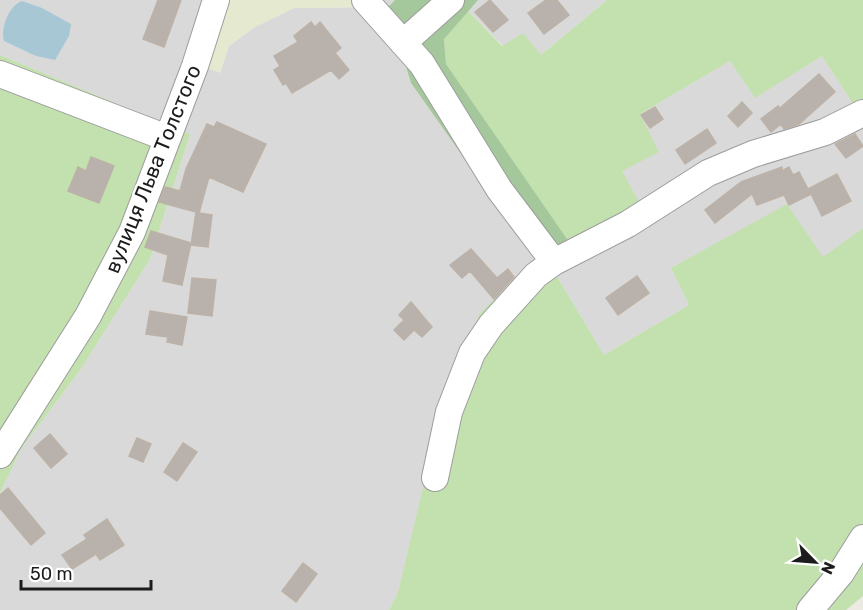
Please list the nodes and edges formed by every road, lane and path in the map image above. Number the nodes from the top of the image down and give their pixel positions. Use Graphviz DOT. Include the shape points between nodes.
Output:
graph roads {
  1 [pos="216,0"];
  2 [pos="365,0"];
  3 [pos="451,0"];
  4 [pos="403,43"];
  5 [pos="0,74"];
  6 [pos="863,113"];
  7 [pos="168,138"];
  8 [pos="554,262"];
  9 [pos="0,455"];
  10 [pos="435,478"];
  11 [pos="863,538"];
  12 [pos="810,610"];
  1 -- 7 [label="street, вулиця Льва Толстого"];
  2 -- 4 [label="street"];
  3 -- 4 [label="street"];
  4 -- 8 [label="street" via="422,64 499,189"];
  5 -- 7 [label="street"];
  6 -- 8 [label="street" via="825,132 726,164 606,237"];
  7 -- 9 [label="street, вулиця Льва Толстого" via="132,232 109,279"];
  8 -- 10 [label="street" via="536,275 498,316 472,352 449,412"];
  11 -- 12 [label="street" via="841,573"];
}
